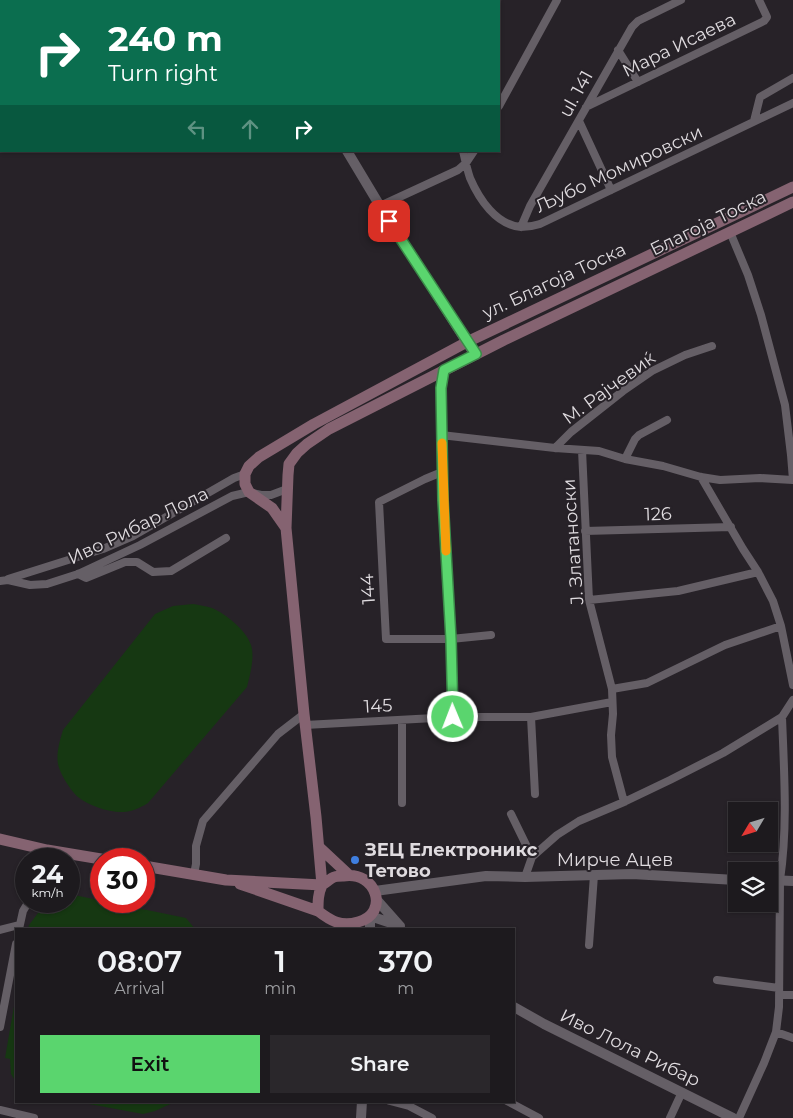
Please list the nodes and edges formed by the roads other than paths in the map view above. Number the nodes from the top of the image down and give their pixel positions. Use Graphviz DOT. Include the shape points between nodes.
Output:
graph roads {
  1 [pos="558,0"];
  2 [pos="681,0"];
  3 [pos="759,0"];
  4 [pos="618,50"];
  5 [pos="793,78"];
  6 [pos="638,82"];
  7 [pos="793,103"];
  8 [pos="500,104"];
  9 [pos="586,107"];
  10 [pos="578,121"];
  11 [pos="754,121"];
  12 [pos="348,152"];
  13 [pos="463,152"];
  14 [pos="473,152"];
  15 [pos="466,163"];
  16 [pos="793,187"];
  17 [pos="611,190"];
  18 [pos="793,202"];
  19 [pos="380,206"];
  20 [pos="521,226"];
  21 [pos="730,232"];
  22 [pos="467,342"];
  23 [pos="712,346"];
  24 [pos="476,354"];
  25 [pos="444,370"];
  26 [pos="667,420"];
  27 [pos="442,435"];
  28 [pos="555,448"];
  29 [pos="582,450"];
  30 [pos="270,452"];
  31 [pos="625,459"];
  32 [pos="289,464"];
  33 [pos="442,472"];
  34 [pos="245,474"];
  35 [pos="701,477"];
  36 [pos="793,480"];
  37 [pos="287,490"];
  38 [pos="250,492"];
  39 [pos="731,527"];
  40 [pos="286,528"];
  41 [pos="585,532"];
  42 [pos="226,538"];
  43 [pos="758,572"];
  44 [pos="78,574"];
  45 [pos="4,580"];
  46 [pos="589,600"];
  47 [pos="781,626"];
  48 [pos="492,634"];
  49 [pos="451,639"];
  50 [pos="793,684"];
  51 [pos="612,689"];
  52 [pos="793,700"];
  53 [pos="612,702"];
  54 [pos="531,716"];
  55 [pos="453,717"];
  56 [pos="782,717"];
  57 [pos="305,719"];
  58 [pos="402,720"];
  59 [pos="535,794"];
  60 [pos="624,802"];
  61 [pos="402,803"];
  62 [pos="511,814"];
  63 [pos="0,839"];
  64 [pos="318,847"];
  65 [pos="28,848"];
  66 [pos="532,857"];
  67 [pos="155,868"];
  68 [pos="194,874"];
  69 [pos="349,875"];
  70 [pos="594,875"];
  71 [pos="526,877"];
  72 [pos="226,880"];
  73 [pos="728,880"];
  74 [pos="780,880"];
  75 [pos="793,881"];
  76 [pos="322,885"];
  77 [pos="376,895"];
  78 [pos="318,911"];
  79 [pos="22,913"];
  80 [pos="370,916"];
  81 [pos="19,927"];
  82 [pos="402,927"];
  83 [pos="370,928"];
  84 [pos="0,930"];
  85 [pos="589,945"];
  86 [pos="15,949"];
  87 [pos="717,980"];
  88 [pos="779,991"];
  89 [pos="793,995"];
  90 [pos="515,1007"];
  91 [pos="0,1027"];
  92 [pos="776,1032"];
  93 [pos="793,1038"];
  94 [pos="682,1092"];
  95 [pos="362,1103"];
  96 [pos="397,1103"];
  97 [pos="511,1103"];
  98 [pos="0,1110"];
  99 [pos="34,1118"];
  100 [pos="361,1118"];
  101 [pos="432,1118"];
  102 [pos="539,1118"];
  103 [pos="670,1118"];
  104 [pos="733,1118"];
  105 [pos="739,1118"];
  1 -- 8 [label="street"];
  2 -- 4 [label="street, ul. 141" via="638,21"];
  3 -- 6 [label="street, Мара Исаева" via="767,16 764,21"];
  4 -- 6 [label="street"];
  4 -- 9 [label="street, ul. 141"];
  5 -- 11 [label="street" via="760,97"];
  6 -- 9 [label="street, Мара Исаева"];
  7 -- 11 [label="street, Љубо Момировски"];
  9 -- 10 [label="street, ul. 141"];
  10 -- 17 [label="street"];
  10 -- 20 [label="street, ul. 141"];
  11 -- 17 [label="street, Љубо Момировски"];
  12 -- 19 [label="street"];
  13 -- 15 [label="street, Љубо Момировски"];
  14 -- 15 [label="street"];
  15 -- 19 [label="street" via="458,170"];
  15 -- 20 [label="street, Љубо Момировски" via="483,201 504,222"];
  16 -- 22 [label="main road, ул. Благоја Тоска"];
  17 -- 20 [label="street, Љубо Момировски" via="540,224"];
  18 -- 21 [label="main road, Благоја Тоска"];
  19 -- 22 [label="street"];
  21 -- 24 [label="main road, Благоја Тоска"];
  21 -- 36 [label="street" via="748,276 777,372 785,405"];
  22 -- 24 [label="street"];
  22 -- 30 [label="main road, ул. Благоја Тоска" via="314,424"];
  23 -- 28 [label="street, М. Рајчевиќ" via="652,371 571,432"];
  24 -- 25 [label="main road, Благоја Тоска"];
  25 -- 27 [label="street"];
  25 -- 32 [label="main road, Благоја Тоска" via="329,429 302,448"];
  26 -- 31 [label="street" via="635,438"];
  27 -- 28 [label="street"];
  27 -- 33 [label="street"];
  28 -- 29 [label="street"];
  29 -- 31 [label="street" via="599,451"];
  29 -- 41 [label="street, Ј. Златаноски"];
  30 -- 32 [label="main road"];
  30 -- 34 [label="main road, ул. Благоја Тоска" via="259,457"];
  31 -- 35 [label="street"];
  32 -- 37 [label="main road"];
  33 -- 49 [label="street"];
  33 -- 49 [label="street, 144" via="379,502 381,551 386,639"];
  34 -- 38 [label="main road" via="245,484"];
  34 -- 45 [label="street" via="133,536 103,549"];
  35 -- 36 [label="street"];
  35 -- 39 [label="street"];
  37 -- 38 [label="street, Иво Рибар Лола" via="271,495"];
  37 -- 40 [label="main road"];
  38 -- 40 [label="main road" via="272,508"];
  38 -- 44 [label="street, Иво Рибар Лола" via="232,496"];
  39 -- 41 [label="street, 126"];
  39 -- 43 [label="street"];
  40 -- 57 [label="main road"];
  41 -- 46 [label="street, Ј. Златаноски"];
  42 -- 44 [label="street" via="171,571 153,572 137,562 125,562 86,578"];
  43 -- 46 [label="street" via="678,591"];
  43 -- 47 [label="street"];
  44 -- 45 [label="street, Иво Рибар Лола" via="47,584 30,585"];
  46 -- 51 [label="street, Ј. Златаноски"];
  47 -- 50 [label="street"];
  47 -- 51 [label="street" via="725,644 646,683"];
  48 -- 49 [label="street, 144"];
  49 -- 55 [label="street"];
  51 -- 53 [label="street, Ј. Златаноски"];
  52 -- 56 [label="street"];
  53 -- 54 [label="street, 145"];
  53 -- 60 [label="street, Ј. Златаноски" via="612,757"];
  54 -- 55 [label="street, 145"];
  54 -- 59 [label="street"];
  55 -- 58 [label="street, 145"];
  56 -- 60 [label="street" via="723,753"];
  56 -- 74 [label="street" via="785,812"];
  57 -- 58 [label="street, 145"];
  57 -- 64 [label="main road"];
  57 -- 68 [label="street" via="278,734 203,821 196,846"];
  58 -- 61 [label="street"];
  60 -- 66 [label="street" via="579,821"];
  62 -- 66 [label="street"];
  63 -- 65 [label="main road"];
  64 -- 69 [label="main road"];
  64 -- 76 [label="main road"];
  66 -- 71 [label="street"];
  67 -- 68 [label="main road"];
  68 -- 72 [label="main road"];
  69 -- 76 [label="main road" via="333,877"];
  69 -- 77 [label="main road" via="364,879 372,885"];
  70 -- 71 [label="street, Мирче Ацев"];
  70 -- 73 [label="street, Мирче Ацев"];
  70 -- 85 [label="street"];
  71 -- 77 [label="street, Мирче Ацев" via="486,876"];
  72 -- 76 [label="main road"];
  72 -- 78 [label="main road"];
  74 -- 75 [label="street"];
  74 -- 88 [label="street"];
  76 -- 78 [label="main road"];
  77 -- 80 [label="main road"];
  77 -- 82 [label="street"];
  78 -- 80 [label="main road" via="333,922 348,925"];
  79 -- 81 [label="street"];
  80 -- 82 [label="street"];
  80 -- 83 [label="street"];
  81 -- 84 [label="street"];
  86 -- 91 [label="street"];
  87 -- 88 [label="street"];
  88 -- 89 [label="street"];
  88 -- 92 [label="street"];
  90 -- 94 [label="street, Иво Лола Рибар"];
  92 -- 93 [label="street"];
  92 -- 105 [label="street"];
  94 -- 103 [label="street"];
  94 -- 104 [label="street, Иво Лола Рибар"];
  95 -- 100 [label="street"];
  96 -- 101 [label="street"];
  97 -- 102 [label="street"];
  98 -- 99 [label="street"];
}
